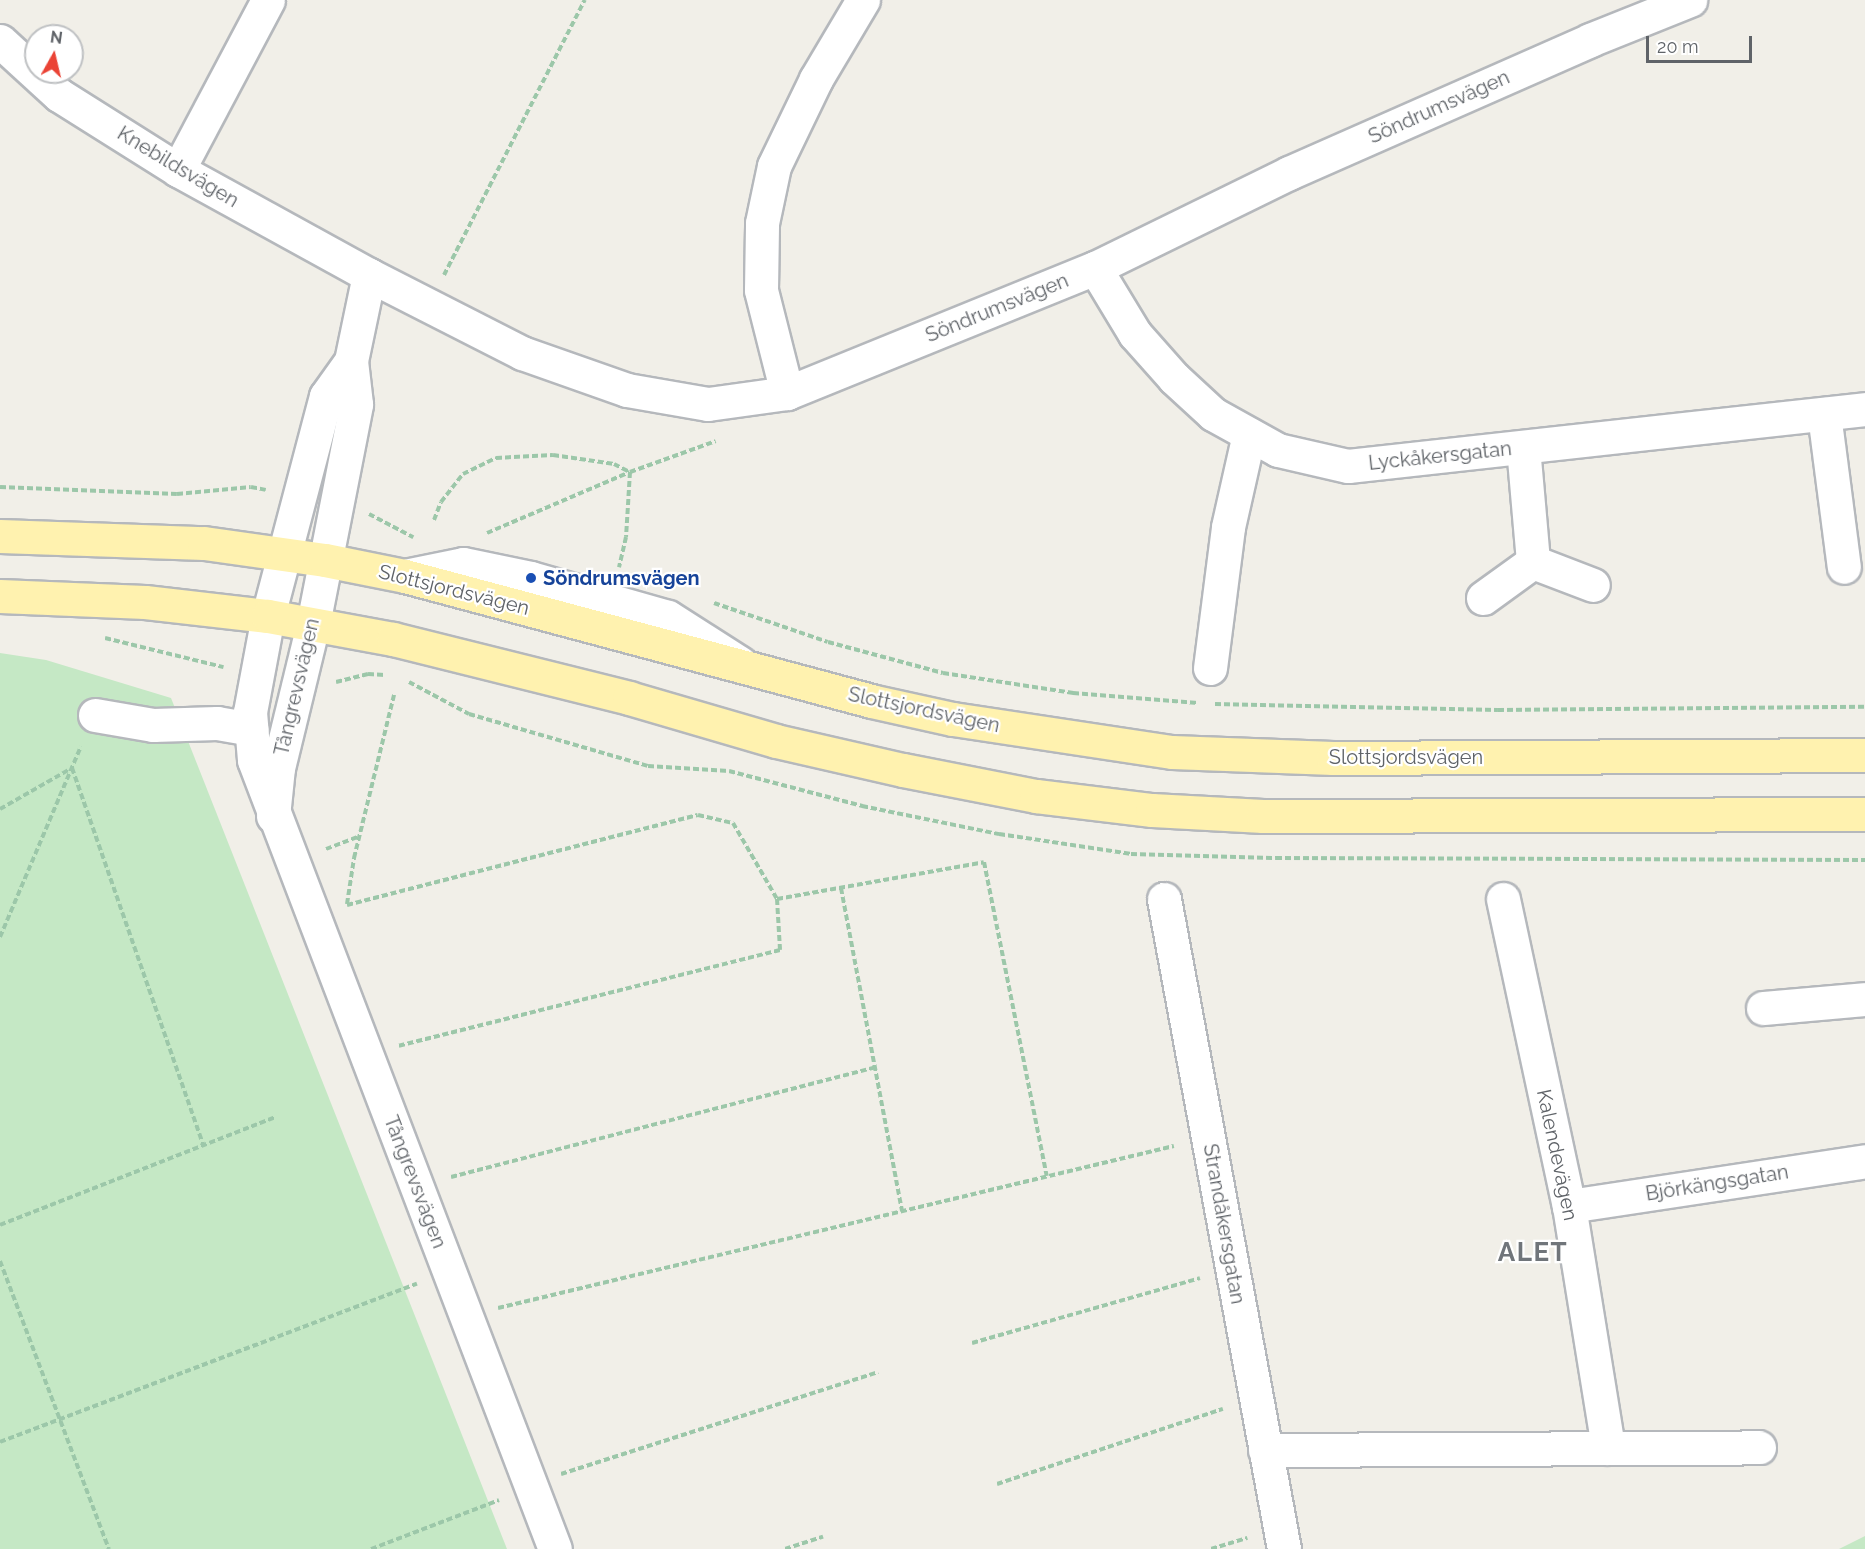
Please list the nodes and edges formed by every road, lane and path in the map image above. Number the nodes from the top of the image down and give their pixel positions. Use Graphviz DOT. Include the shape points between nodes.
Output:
graph roads {
  1 [pos="268,0"];
  2 [pos="585,0"];
  3 [pos="863,0"];
  4 [pos="1690,0"];
  5 [pos="0,41"];
  6 [pos="178,170"];
  7 [pos="1095,268"];
  8 [pos="369,275"];
  9 [pos="429,305"];
  10 [pos="351,361"];
  11 [pos="787,393"];
  12 [pos="1865,409"];
  13 [pos="1824,414"];
  14 [pos="1249,434"];
  15 [pos="724,438"];
  16 [pos="1523,447"];
  17 [pos="630,472"];
  18 [pos="0,487"];
  19 [pos="300,497"];
  20 [pos="336,506"];
  21 [pos="434,520"];
  22 [pos="0,536"];
  23 [pos="418,537"];
  24 [pos="482,541"];
  25 [pos="284,553"];
  26 [pos="325,560"];
  27 [pos="1533,562"];
  28 [pos="1844,567"];
  29 [pos="608,568"];
  30 [pos="619,570"];
  31 [pos="628,573"];
  32 [pos="1593,585"];
  33 [pos="0,596"];
  34 [pos="1483,598"];
  35 [pos="704,599"];
  36 [pos="268,616"];
  37 [pos="313,624"];
  38 [pos="1210,668"];
  39 [pos="394,695"];
  40 [pos="1865,707"];
  41 [pos="95,715"];
  42 [pos="251,729"];
  43 [pos="1865,755"];
  44 [pos="72,768"];
  45 [pos="0,808"];
  46 [pos="1865,813"];
  47 [pos="273,816"];
  48 [pos="358,837"];
  49 [pos="320,852"];
  50 [pos="841,888"];
  51 [pos="777,899"];
  52 [pos="1164,899"];
  53 [pos="1503,899"];
  54 [pos="347,905"];
  55 [pos="346,912"];
  56 [pos="0,937"];
  57 [pos="1865,1000"];
  58 [pos="1763,1008"];
  59 [pos="394,1047"];
  60 [pos="875,1067"];
  61 [pos="275,1117"];
  62 [pos="1181,1144"];
  63 [pos="203,1145"];
  64 [pos="1865,1161"];
  65 [pos="1047,1176"];
  66 [pos="444,1179"];
  67 [pos="1569,1206"];
  68 [pos="902,1211"];
  69 [pos="0,1225"];
  70 [pos="0,1261"];
  71 [pos="449,1272"];
  72 [pos="1207,1276"];
  73 [pos="495,1309"];
  74 [pos="972,1343"];
  75 [pos="878,1372"];
  76 [pos="1232,1406"];
  77 [pos="59,1422"];
  78 [pos="0,1442"];
  79 [pos="1759,1447"];
  80 [pos="1608,1448"];
  81 [pos="1265,1450"];
  82 [pos="545,1481"];
  83 [pos="997,1484"];
  84 [pos="823,1537"];
  85 [pos="1270,1542"];
  86 [pos="109,1549"];
  87 [pos="371,1549"];
  88 [pos="555,1549"];
  89 [pos="785,1549"];
  90 [pos="1211,1549"];
  1 -- 6 [label="street"];
  2 -- 9 [label="path"];
  3 -- 11 [label="street" via="816,80 774,166 762,223 760,290"];
  4 -- 7 [label="street, Söndrumsvägen" via="1579,44 1288,173"];
  5 -- 6 [label="street, Knebildsvägen" via="59,95"];
  6 -- 8 [label="street, Knebildsvägen"];
  7 -- 11 [label="street, Söndrumsvägen"];
  7 -- 14 [label="street, Lyckåkersgatan" via="1135,334 1174,378 1214,414"];
  8 -- 9 [label="street, Söndrumsvägen"];
  8 -- 10 [label="street"];
  9 -- 11 [label="street, Söndrumsvägen" via="522,352 627,390 708,404"];
  10 -- 19 [label="street" via="326,396"];
  10 -- 20 [label="street" via="356,404"];
  12 -- 13 [label="street, Lyckåkersgatan"];
  13 -- 16 [label="street, Lyckåkersgatan"];
  13 -- 28 [label="street"];
  14 -- 16 [label="street, Lyckåkersgatan" via="1278,450 1348,466"];
  14 -- 38 [label="street" via="1228,526"];
  15 -- 17 [label="path"];
  16 -- 27 [label="street"];
  17 -- 21 [label="path" via="614,464 553,455 496,459 463,474 441,502"];
  17 -- 24 [label="path" via="490,530"];
  17 -- 30 [label="path" via="626,537"];
  18 -- 19 [label="path" via="177,494 251,488"];
  19 -- 25 [label="street"];
  20 -- 23 [label="path" via="370,514 408,536"];
  20 -- 26 [label="street"];
  22 -- 25 [label="main road, Slottsjordsvägen" via="135,538"];
  25 -- 26 [label="main road, Slottsjordsvägen"];
  25 -- 36 [label="street"];
  26 -- 37 [label="street, Tångrevsvägen"];
  26 -- 43 [label="main road, Slottsjordsvägen" via="405,576 953,719 1172,752 1333,758"];
  27 -- 32 [label="street"];
  27 -- 34 [label="street"];
  29 -- 30 [label="path"];
  30 -- 31 [label="path"];
  33 -- 36 [label="main road" via="133,601"];
  35 -- 40 [label="path" via="828,642 943,673 1073,693 1216,704 1498,710"];
  36 -- 37 [label="main road"];
  36 -- 42 [label="street, Tångrevsvägen" via="254,685"];
  37 -- 46 [label="main road" via="491,663 776,741 1036,796 1152,810 1263,816"];
  37 -- 47 [label="street, Tångrevsvägen" via="278,768"];
  39 -- 48 [label="path"];
  41 -- 42 [label="street" via="153,725 217,723"];
  41 -- 44 [label="path"];
  42 -- 47 [label="street, Tångrevsvägen" via="254,760"];
  44 -- 45 [label="path"];
  44 -- 56 [label="path"];
  44 -- 63 [label="path"];
  47 -- 71 [label="street, Tångrevsvägen"];
  48 -- 49 [label="path"];
  48 -- 54 [label="path"];
  50 -- 51 [label="path"];
  50 -- 60 [label="path"];
  50 -- 65 [label="path" via="984,862"];
  51 -- 54 [label="path" via="733,823 698,815"];
  51 -- 59 [label="path" via="780,950"];
  52 -- 81 [label="street, Strandåkersgatan"];
  53 -- 67 [label="street, Kalendevägen"];
  54 -- 55 [label="path"];
  57 -- 58 [label="street"];
  60 -- 66 [label="path"];
  60 -- 68 [label="path"];
  61 -- 63 [label="path"];
  62 -- 65 [label="path"];
  63 -- 69 [label="path"];
  64 -- 67 [label="street, Björkängsgatan"];
  65 -- 68 [label="path"];
  67 -- 80 [label="street, Kalendevägen"];
  68 -- 73 [label="path"];
  70 -- 77 [label="path"];
  71 -- 77 [label="path"];
  71 -- 82 [label="street, Tångrevsvägen"];
  72 -- 74 [label="path"];
  75 -- 82 [label="path"];
  76 -- 83 [label="path"];
  77 -- 78 [label="path"];
  77 -- 86 [label="path"];
  79 -- 80 [label="street"];
  80 -- 81 [label="street"];
  81 -- 85 [label="street, Strandåkersgatan"];
  82 -- 87 [label="path"];
  82 -- 88 [label="street, Tångrevsvägen"];
  84 -- 89 [label="path"];
  85 -- 90 [label="path"];
}
